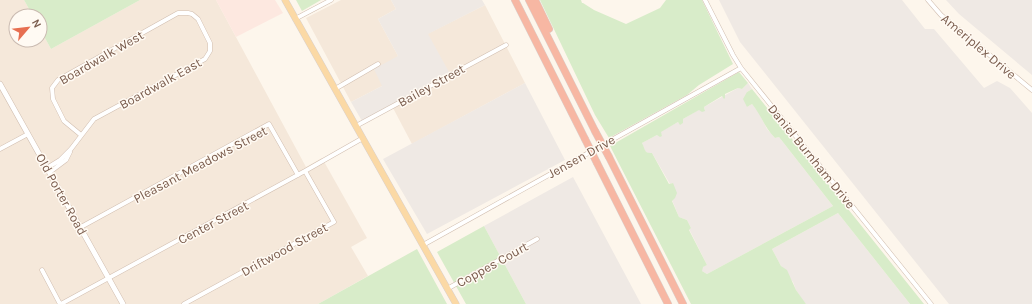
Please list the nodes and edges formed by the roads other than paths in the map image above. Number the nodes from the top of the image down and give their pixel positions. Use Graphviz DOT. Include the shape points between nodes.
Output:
graph roads {
  1 [pos="284,0"];
  2 [pos="331,0"];
  3 [pos="529,0"];
  4 [pos="535,0"];
  5 [pos="705,0"];
  6 [pos="928,0"];
  7 [pos="515,1"];
  8 [pos="183,12"];
  9 [pos="294,16"];
  10 [pos="506,44"];
  11 [pos="378,64"];
  12 [pos="741,68"];
  13 [pos="0,84"];
  14 [pos="335,89"];
  15 [pos="1032,90"];
  16 [pos="590,122"];
  17 [pos="356,126"];
  18 [pos="28,134"];
  19 [pos="81,135"];
  20 [pos="363,138"];
  21 [pos="0,149"];
  22 [pos="48,170"];
  23 [pos="305,171"];
  24 [pos="298,176"];
  25 [pos="81,227"];
  26 [pos="537,239"];
  27 [pos="423,245"];
  28 [pos="42,270"];
  29 [pos="108,278"];
  30 [pos="447,289"];
  31 [pos="61,304"];
  32 [pos="123,304"];
  33 [pos="184,304"];
  34 [pos="456,304"];
  35 [pos="668,304"];
  36 [pos="683,304"];
  37 [pos="931,304"];
  1 -- 9 [label="main road"];
  2 -- 9 [label="street"];
  3 -- 16 [label="highway"];
  4 -- 16 [label="highway" via="576,83"];
  5 -- 12 [label="street, Daniel Burnham Drive"];
  6 -- 15 [label="street, Ameriplex Drive" via="941,15"];
  7 -- 35 [label="highway, bridge"];
  8 -- 19 [label="street, Boardwalk East" via="198,19 209,39 210,46 205,59 94,119"];
  8 -- 19 [label="street, Boardwalk West" via="55,83 51,93 53,99 64,121"];
  9 -- 14 [label="main road"];
  10 -- 17 [label="street, Bailey Street"];
  11 -- 14 [label="street"];
  12 -- 27 [label="street, Jensen Drive"];
  12 -- 37 [label="street, Daniel Burnham Drive"];
  13 -- 18 [label="street, Old Porter Road"];
  14 -- 17 [label="main road"];
  16 -- 36 [label="highway, bridge"];
  17 -- 20 [label="main road"];
  18 -- 21 [label="street"];
  18 -- 22 [label="street, Old Porter Road"];
  19 -- 22 [label="street, Boardwalk East" via="71,149"];
  20 -- 23 [label="street, Center Street"];
  20 -- 27 [label="main road"];
  22 -- 25 [label="street, Old Porter Road"];
  23 -- 24 [label="street, Center Street"];
  23 -- 33 [label="street, Driftwood Street" via="334,222"];
  24 -- 25 [label="street, Pleasant Meadows Street" via="269,124"];
  24 -- 29 [label="street, Center Street"];
  25 -- 29 [label="street, Old Porter Road"];
  26 -- 30 [label="street, Coppes Court"];
  27 -- 30 [label="main road"];
  28 -- 31 [label="street"];
  29 -- 31 [label="street, Center Street"];
  29 -- 32 [label="street, Old Porter Road"];
  30 -- 34 [label="main road"];
}
